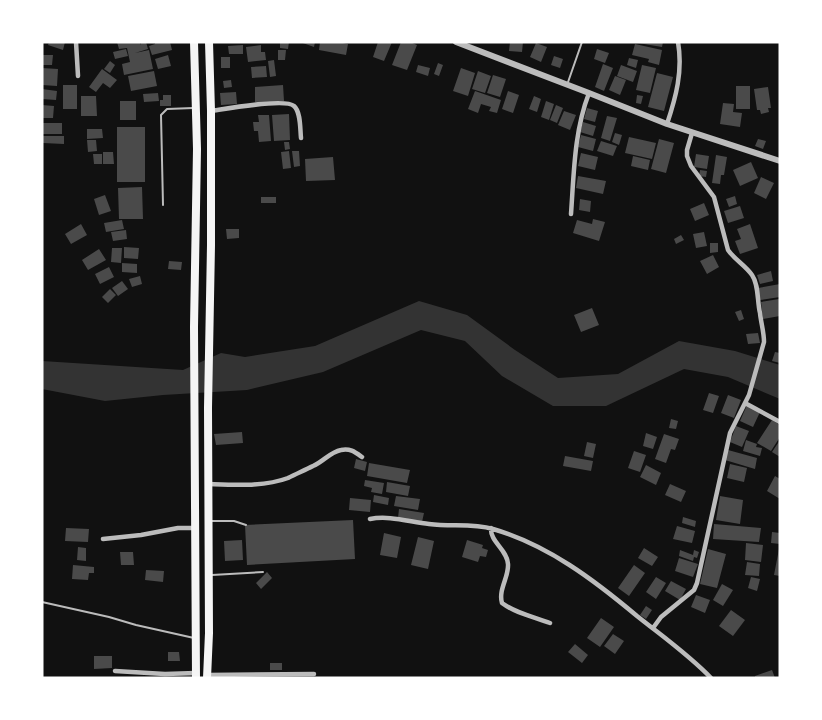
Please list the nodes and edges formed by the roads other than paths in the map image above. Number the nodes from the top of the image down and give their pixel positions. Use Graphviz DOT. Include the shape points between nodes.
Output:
graph roads {
  1 [pos="76,42"];
  2 [pos="194,42"];
  3 [pos="209,42"];
  4 [pos="456,42"];
  5 [pos="582,42"];
  6 [pos="678,42"];
  7 [pos="78,75"];
  8 [pos="567,85"];
  9 [pos="589,93"];
  10 [pos="196,108"];
  11 [pos="211,111"];
  12 [pos="667,124"];
  13 [pos="692,133"];
  14 [pos="301,138"];
  15 [pos="197,149"];
  16 [pos="211,149"];
  17 [pos="780,161"];
  18 [pos="163,206"];
  19 [pos="571,214"];
  20 [pos="745,403"];
  21 [pos="780,422"];
  22 [pos="362,457"];
  23 [pos="209,484"];
  24 [pos="370,519"];
  25 [pos="209,521"];
  26 [pos="246,525"];
  27 [pos="194,528"];
  28 [pos="491,528"];
  29 [pos="103,539"];
  30 [pos="263,572"];
  31 [pos="209,575"];
  32 [pos="42,602"];
  33 [pos="550,622"];
  34 [pos="653,628"];
  35 [pos="195,638"];
  36 [pos="115,671"];
  37 [pos="314,674"];
  38 [pos="196,675"];
  39 [pos="207,677"];
  40 [pos="711,678"];
  1 -- 7 [label="street"];
  2 -- 10 [label="highway"];
  3 -- 11 [label="highway"];
  4 -- 8 [label="street"];
  5 -- 8 [label="lane"];
  6 -- 12 [label="street" via="680,71"];
  8 -- 9 [label="street"];
  9 -- 12 [label="street"];
  9 -- 19 [label="street" via="576,139"];
  10 -- 15 [label="highway"];
  10 -- 18 [label="lane" via="171,108 161,115"];
  11 -- 14 [label="street" via="290,104 298,111"];
  11 -- 16 [label="highway"];
  12 -- 13 [label="street"];
  13 -- 17 [label="street"];
  13 -- 20 [label="street" via="687,150 689,161 714,197 728,250 756,282 764,335"];
  15 -- 16 [label="highway"];
  15 -- 27 [label="highway"];
  16 -- 23 [label="highway"];
  20 -- 21 [label="street"];
  20 -- 34 [label="street" via="730,433 697,583"];
  22 -- 23 [label="street" via="353,450 339,450 281,480"];
  23 -- 25 [label="highway"];
  24 -- 28 [label="street"];
  25 -- 26 [label="lane"];
  25 -- 31 [label="highway"];
  27 -- 29 [label="street"];
  27 -- 35 [label="highway"];
  28 -- 33 [label="street" via="508,561 502,603"];
  28 -- 34 [label="street" via="520,538 574,567"];
  30 -- 31 [label="lane"];
  31 -- 39 [label="highway"];
  32 -- 35 [label="lane"];
  34 -- 40 [label="street"];
  35 -- 38 [label="highway"];
  36 -- 38 [label="street"];
  37 -- 39 [label="street"];
}
